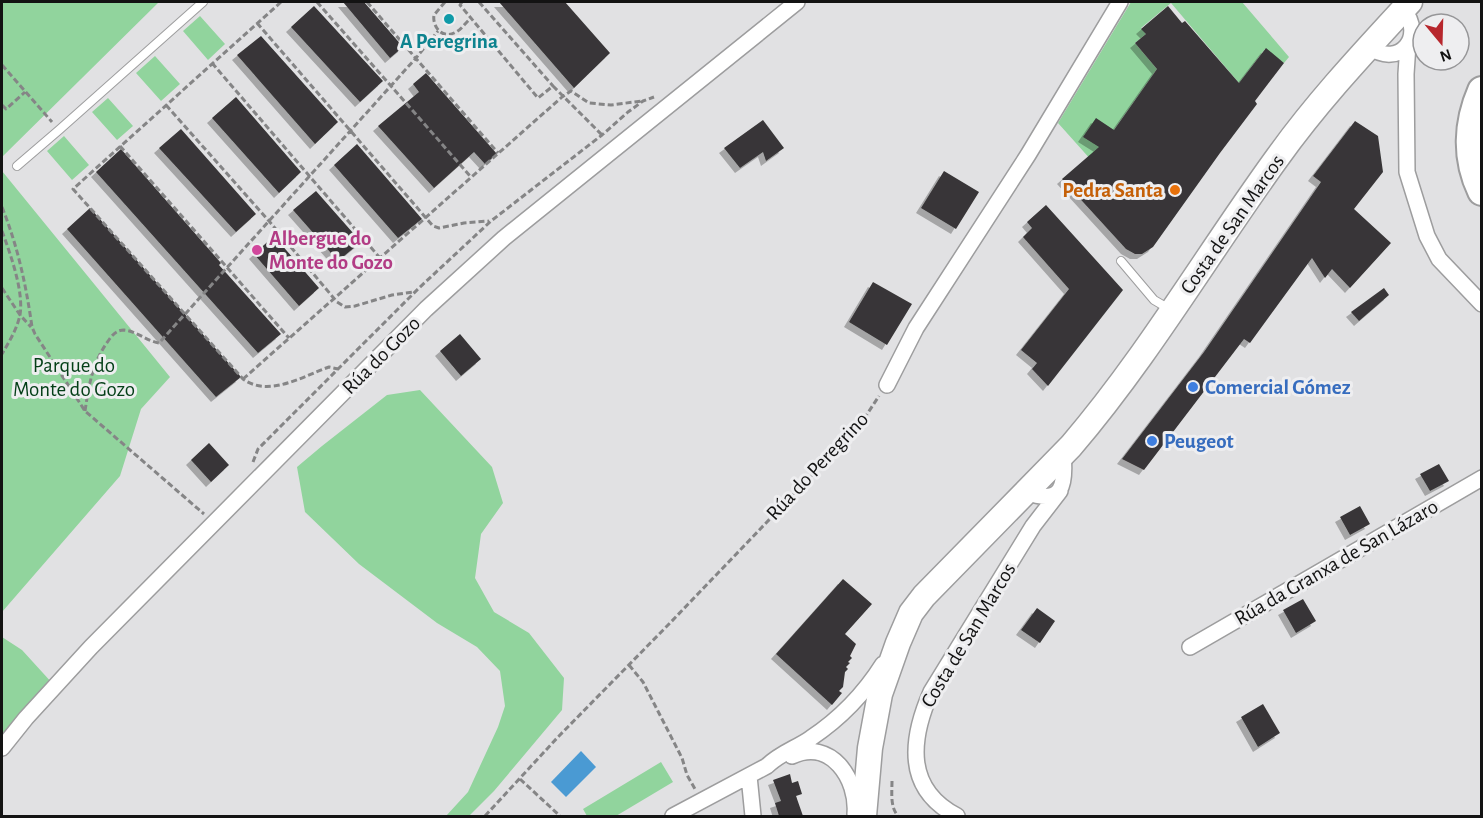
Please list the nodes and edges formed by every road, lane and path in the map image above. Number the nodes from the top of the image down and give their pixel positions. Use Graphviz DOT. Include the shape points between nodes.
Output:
graph roads {
  1 [pos="203,2"];
  2 [pos="281,2"];
  3 [pos="317,2"];
  4 [pos="367,2"];
  5 [pos="445,2"];
  6 [pos="479,2"];
  7 [pos="797,2"];
  8 [pos="1120,2"];
  9 [pos="459,3"];
  10 [pos="1406,5"];
  11 [pos="471,18"];
  12 [pos="257,22"];
  13 [pos="438,31"];
  14 [pos="1408,44"];
  15 [pos="1380,52"];
  16 [pos="416,58"];
  17 [pos="212,63"];
  18 [pos="2,65"];
  19 [pos="1406,74"];
  20 [pos="391,86"];
  21 [pos="552,86"];
  22 [pos="1482,91"];
  23 [pos="25,92"];
  24 [pos="562,97"];
  25 [pos="643,101"];
  26 [pos="2,105"];
  27 [pos="166,105"];
  28 [pos="60,130"];
  29 [pos="351,130"];
  30 [pos="602,135"];
  31 [pos="120,146"];
  32 [pos="498,153"];
  33 [pos="17,166"];
  34 [pos="309,176"];
  35 [pos="471,177"];
  36 [pos="1482,191"];
  37 [pos="2,207"];
  38 [pos="425,218"];
  39 [pos="269,221"];
  40 [pos="491,221"];
  41 [pos="2,231"];
  42 [pos="380,258"];
  43 [pos="1121,261"];
  44 [pos="227,267"];
  45 [pos="2,288"];
  46 [pos="416,292"];
  47 [pos="334,298"];
  48 [pos="1482,304"];
  49 [pos="1172,310"];
  50 [pos="186,313"];
  51 [pos="20,315"];
  52 [pos="32,327"];
  53 [pos="289,338"];
  54 [pos="2,354"];
  55 [pos="338,369"];
  56 [pos="243,379"];
  57 [pos="887,385"];
  58 [pos="85,411"];
  59 [pos="1063,454"];
  60 [pos="1482,478"];
  61 [pos="1060,491"];
  62 [pos="1032,495"];
  63 [pos="215,524"];
  64 [pos="1033,526"];
  65 [pos="966,555"];
  66 [pos="898,643"];
  67 [pos="1190,647"];
  68 [pos="629,665"];
  69 [pos="2,748"];
  70 [pos="767,766"];
  71 [pos="749,776"];
  72 [pos="519,779"];
  73 [pos="892,781"];
  74 [pos="695,789"];
  75 [pos="952,814"];
  76 [pos="484,816"];
  77 [pos="560,816"];
  78 [pos="675,816"];
  79 [pos="753,816"];
  80 [pos="855,816"];
  81 [pos="864,816"];
  82 [pos="879,816"];
  83 [pos="898,816"];
  1 -- 28 [label="lane"];
  2 -- 12 [label="path"];
  3 -- 20 [label="path"];
  4 -- 16 [label="path"];
  5 -- 13 [label="path" via="434,15"];
  6 -- 21 [label="path"];
  7 -- 63 [label="street, Rúa do Gozo" via="471,267"];
  8 -- 57 [label="street" via="1028,155 916,328"];
  9 -- 11 [label="path"];
  10 -- 14 [label="street" via="1412,34"];
  10 -- 15 [label="main road, Costa de San Marcos"];
  11 -- 13 [label="path" via="455,33"];
  11 -- 21 [label="path" via="538,98"];
  12 -- 17 [label="path"];
  12 -- 29 [label="path"];
  13 -- 16 [label="path"];
  14 -- 15 [label="street" via="1400,53"];
  14 -- 19 [label="street"];
  15 -- 19 [label="street"];
  15 -- 49 [label="main road, Costa de San Marcos" via="1321,102 1278,156"];
  16 -- 20 [label="path"];
  16 -- 32 [label="path"];
  17 -- 27 [label="path"];
  17 -- 34 [label="path"];
  18 -- 23 [label="path"];
  19 -- 48 [label="street" via="1407,172 1420,216 1439,259"];
  20 -- 29 [label="path"];
  20 -- 35 [label="path"];
  21 -- 24 [label="path"];
  22 -- 36 [label="highway" via="1473,110 1470,137 1474,174"];
  23 -- 26 [label="path" via="6,109"];
  23 -- 28 [label="path"];
  24 -- 25 [label="path" via="571,91 589,103"];
  24 -- 30 [label="path"];
  24 -- 32 [label="path"];
  27 -- 31 [label="path"];
  27 -- 39 [label="path"];
  28 -- 33 [label="lane"];
  29 -- 34 [label="path"];
  29 -- 38 [label="path"];
  31 -- 44 [label="path"];
  31 -- 50 [label="path" via="73,189"];
  32 -- 35 [label="path"];
  34 -- 39 [label="path"];
  34 -- 42 [label="path"];
  35 -- 38 [label="path"];
  37 -- 52 [label="path" via="25,279"];
  38 -- 40 [label="path" via="439,228"];
  38 -- 42 [label="path"];
  39 -- 44 [label="path"];
  39 -- 47 [label="path"];
  41 -- 51 [label="path" via="16,278"];
  42 -- 47 [label="path"];
  43 -- 49 [label="lane" via="1154,300"];
  44 -- 50 [label="path"];
  44 -- 53 [label="path"];
  45 -- 51 [label="path"];
  46 -- 47 [label="path" via="345,307"];
  47 -- 53 [label="path"];
  49 -- 59 [label="main road, Costa de San Marcos" via="1095,418"];
  50 -- 56 [label="path"];
  50 -- 58 [label="path" via="159,343 123,330 114,332 91,371"];
  51 -- 52 [label="path"];
  51 -- 54 [label="path"];
  52 -- 58 [label="path"];
  53 -- 56 [label="path"];
  55 -- 56 [label="path" via="329,367 273,387 252,385"];
  57 -- 68 [label="path, Rúa do Peregrino" via="860,425"];
  58 -- 63 [label="path"];
  59 -- 61 [label="street" via="1065,476"];
  59 -- 62 [label="main road, Costa de San Marcos"];
  60 -- 67 [label="street, Rúa da Granxa de San Lázaro"];
  61 -- 62 [label="street" via="1052,497"];
  61 -- 64 [label="street, Costa de San Marcos"];
  62 -- 64 [label="street, Costa de San Marcos" via="1040,503"];
  62 -- 65 [label="main road, Costa de San Marcos"];
  63 -- 69 [label="street, Rúa do Gozo" via="91,647"];
  64 -- 75 [label="street, Costa de San Marcos" via="920,716 915,747 920,778 929,796"];
  65 -- 66 [label="main road, Costa de San Marcos" via="916,605"];
  65 -- 82 [label="main road, Costa de San Marcos" via="922,626 904,670 887,737"];
  66 -- 70 [label="street" via="847,710"];
  66 -- 81 [label="main road, Costa de San Marcos" via="875,714"];
  68 -- 72 [label="path, Rúa do Peregrino"];
  68 -- 74 [label="path" via="643,682"];
  70 -- 71 [label="street"];
  70 -- 80 [label="street" via="805,751 832,759 851,784"];
  71 -- 78 [label="street"];
  71 -- 79 [label="street"];
  72 -- 76 [label="path, Rúa do Peregrino"];
  72 -- 77 [label="path"];
  73 -- 83 [label="path" via="892,801"];
}
